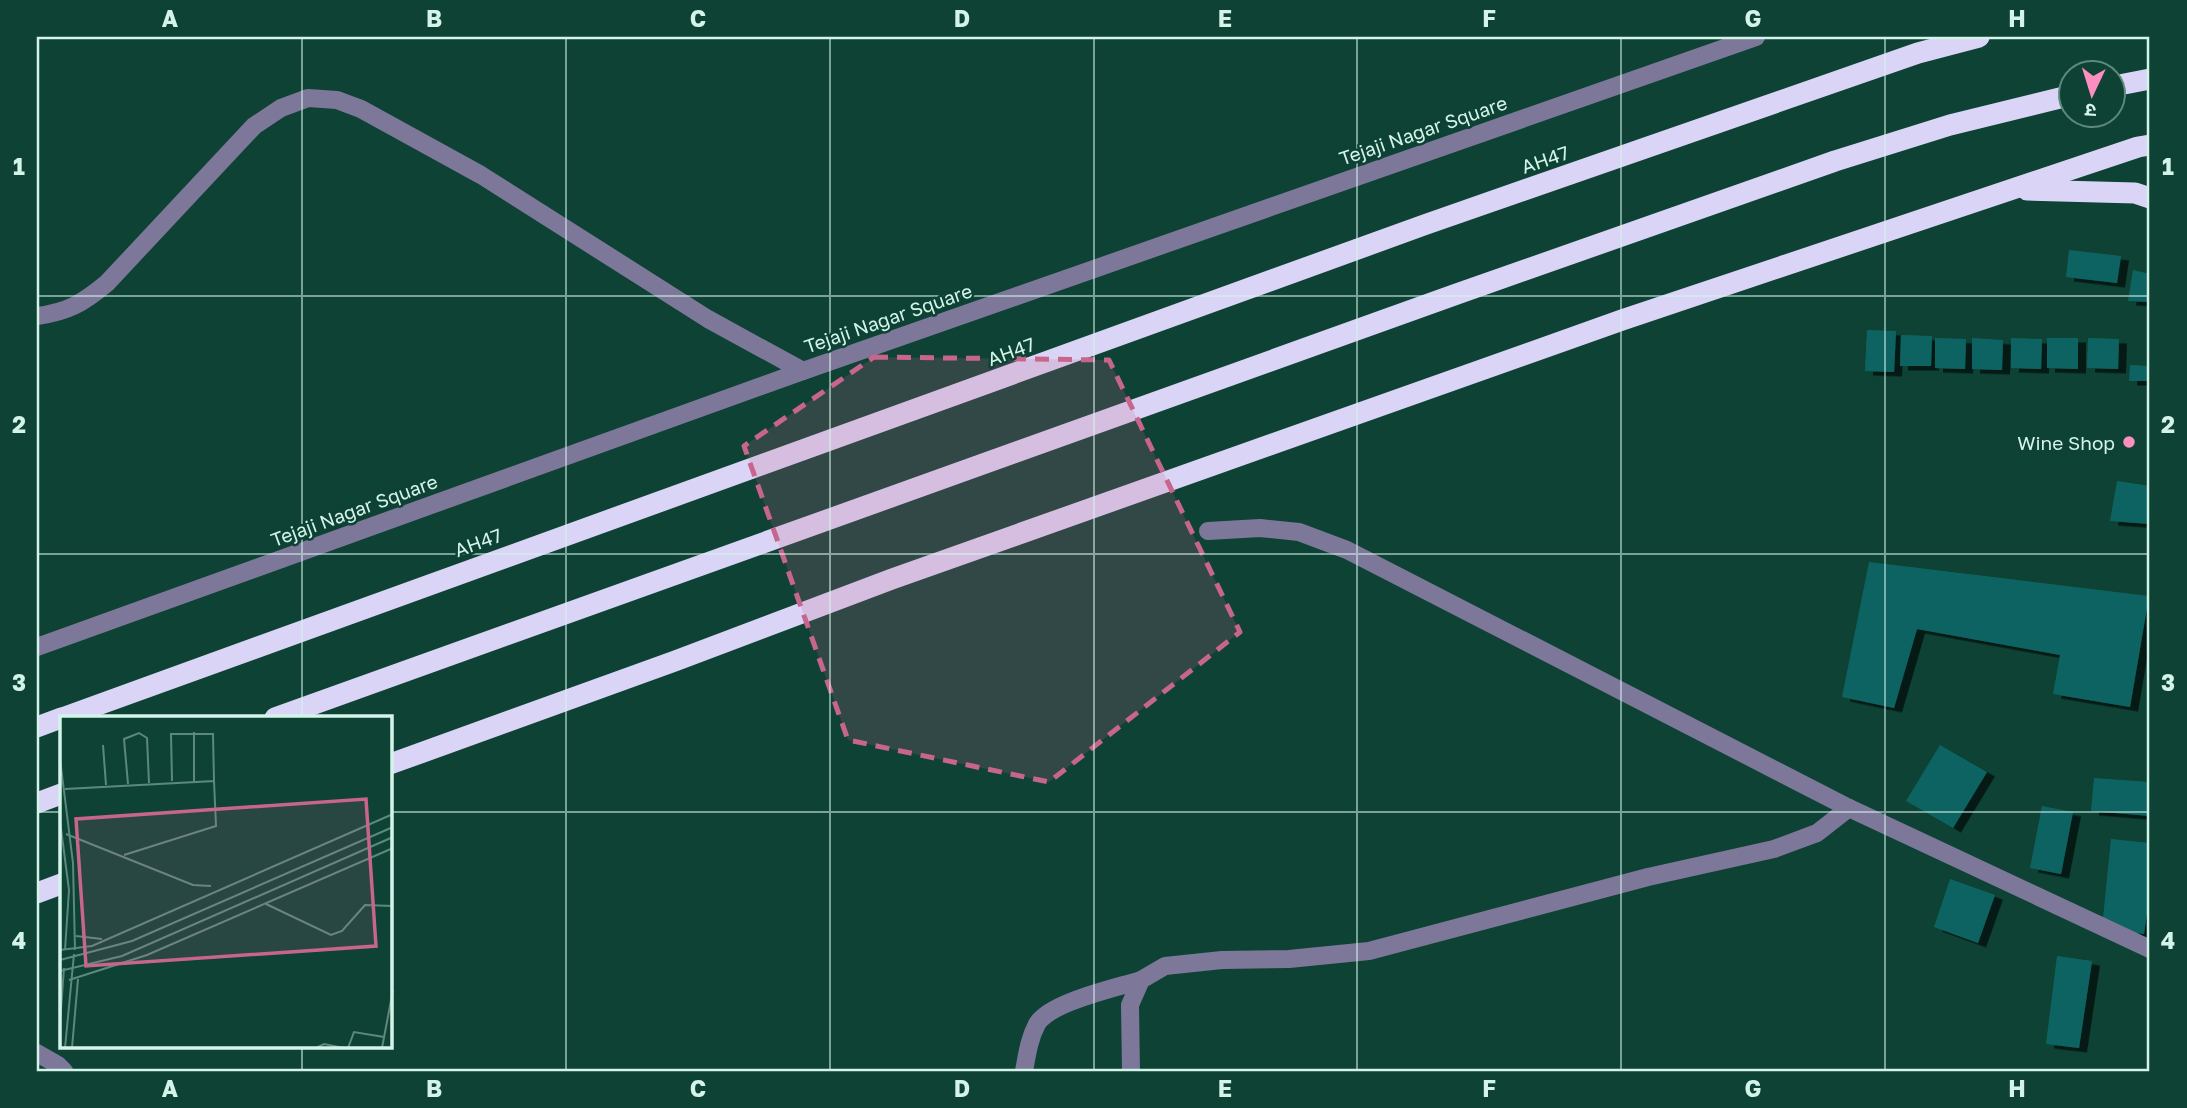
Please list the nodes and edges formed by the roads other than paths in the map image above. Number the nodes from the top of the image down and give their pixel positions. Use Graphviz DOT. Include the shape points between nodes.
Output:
graph roads {
  1 [pos="1756,37"];
  2 [pos="1979,37"];
  3 [pos="2150,79"];
  4 [pos="2128,83"];
  5 [pos="2058,98"];
  6 [pos="2150,145"];
  7 [pos="2012,189"];
  8 [pos="2150,198"];
  9 [pos="37,316"];
  10 [pos="803,371"];
  11 [pos="1208,531"];
  12 [pos="37,647"];
  13 [pos="68,716"];
  14 [pos="281,716"];
  15 [pos="60,719"];
  16 [pos="37,727"];
  17 [pos="392,763"];
  18 [pos="60,794"];
  19 [pos="37,803"];
  20 [pos="1849,808"];
  21 [pos="60,884"];
  22 [pos="37,893"];
  23 [pos="2150,949"];
  24 [pos="1140,980"];
  25 [pos="37,1054"];
  26 [pos="64,1071"];
  27 [pos="1024,1071"];
  28 [pos="1131,1071"];
  1 -- 10 [label="street, Tejaji Nagar Square"];
  2 -- 13 [label="highway, AH47" via="1918,53 1424,225"];
  3 -- 4 [label="highway"];
  5 -- 14 [label="highway" via="1950,125 1809,170"];
  6 -- 7 [label="highway"];
  7 -- 8 [label="highway" via="2135,193"];
  7 -- 17 [label="highway" via="1622,320 892,579"];
  9 -- 10 [label="street" via="68,310 107,283 254,126 281,108 308,98 338,100 481,176 708,318"];
  10 -- 12 [label="street, Tejaji Nagar Square"];
  11 -- 20 [label="street" via="1260,528 1299,532 1348,550"];
  15 -- 16 [label="highway, AH47"];
  18 -- 19 [label="highway"];
  20 -- 23 [label="street"];
  20 -- 24 [label="street" via="1818,833 1774,849 1648,877 1382,948 1165,966"];
  21 -- 22 [label="highway"];
  24 -- 27 [label="street" via="1060,1005 1038,1021"];
  24 -- 28 [label="street" via="1130,1004"];
  25 -- 26 [label="street"];
}
